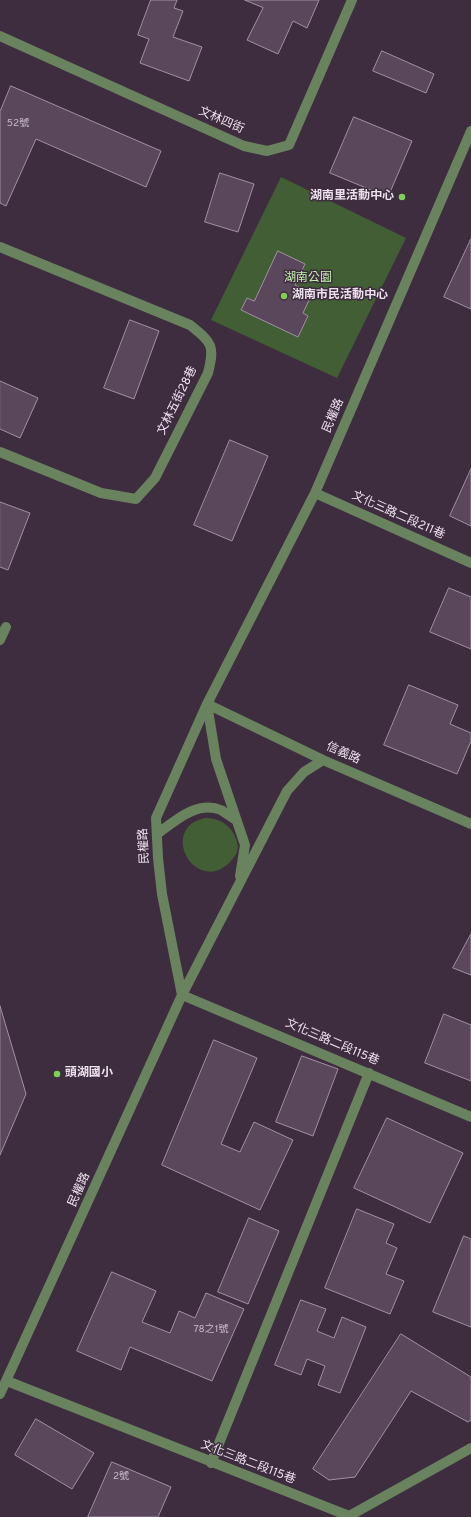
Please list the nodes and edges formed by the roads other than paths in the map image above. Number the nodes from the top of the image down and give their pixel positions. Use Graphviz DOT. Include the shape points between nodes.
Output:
graph roads {
  1 [pos="352,0"];
  2 [pos="0,36"];
  3 [pos="471,131"];
  4 [pos="0,247"];
  5 [pos="0,452"];
  6 [pos="315,493"];
  7 [pos="471,563"];
  8 [pos="6,627"];
  9 [pos="0,640"];
  10 [pos="207,704"];
  11 [pos="323,760"];
  12 [pos="236,820"];
  13 [pos="471,824"];
  14 [pos="157,834"];
  15 [pos="238,888"];
  16 [pos="182,995"];
  17 [pos="369,1073"];
  18 [pos="471,1117"];
  19 [pos="7,1381"];
  20 [pos="0,1394"];
  21 [pos="471,1448"];
  22 [pos="211,1463"];
  23 [pos="349,1517"];
  1 -- 2 [label="street, 文林四街" via="289,145 267,151 244,146"];
  3 -- 6 [label="street, 民權路"];
  4 -- 5 [label="street, 文林五街28巷" via="190,325 208,340 212,355 208,374 155,478 136,499 101,493"];
  6 -- 7 [label="street, 文化三路二段211巷"];
  6 -- 10 [label="street, 民權路"];
  8 -- 9 [label="street"];
  10 -- 11 [label="street, 信義路"];
  10 -- 12 [label="street, 民權路" via="216,759"];
  10 -- 14 [label="street, 民權路" via="156,818"];
  11 -- 13 [label="street, 信義路"];
  11 -- 15 [label="street, 民權路" via="304,772 287,791"];
  12 -- 14 [label="street" via="220,810 198,807"];
  12 -- 15 [label="street, 民權路" via="245,845"];
  14 -- 16 [label="street, 民權路" via="162,894"];
  15 -- 16 [label="street, 民權路"];
  16 -- 17 [label="street, 文化三路二段115巷"];
  16 -- 19 [label="street, 民權路"];
  17 -- 18 [label="street, 文化三路二段115巷"];
  17 -- 22 [label="street"];
  19 -- 20 [label="street, 民權路"];
  19 -- 22 [label="street, 文化三路二段115巷"];
  21 -- 23 [label="street, 文化三路二段115巷"];
  22 -- 23 [label="street, 文化三路二段115巷"];
}
